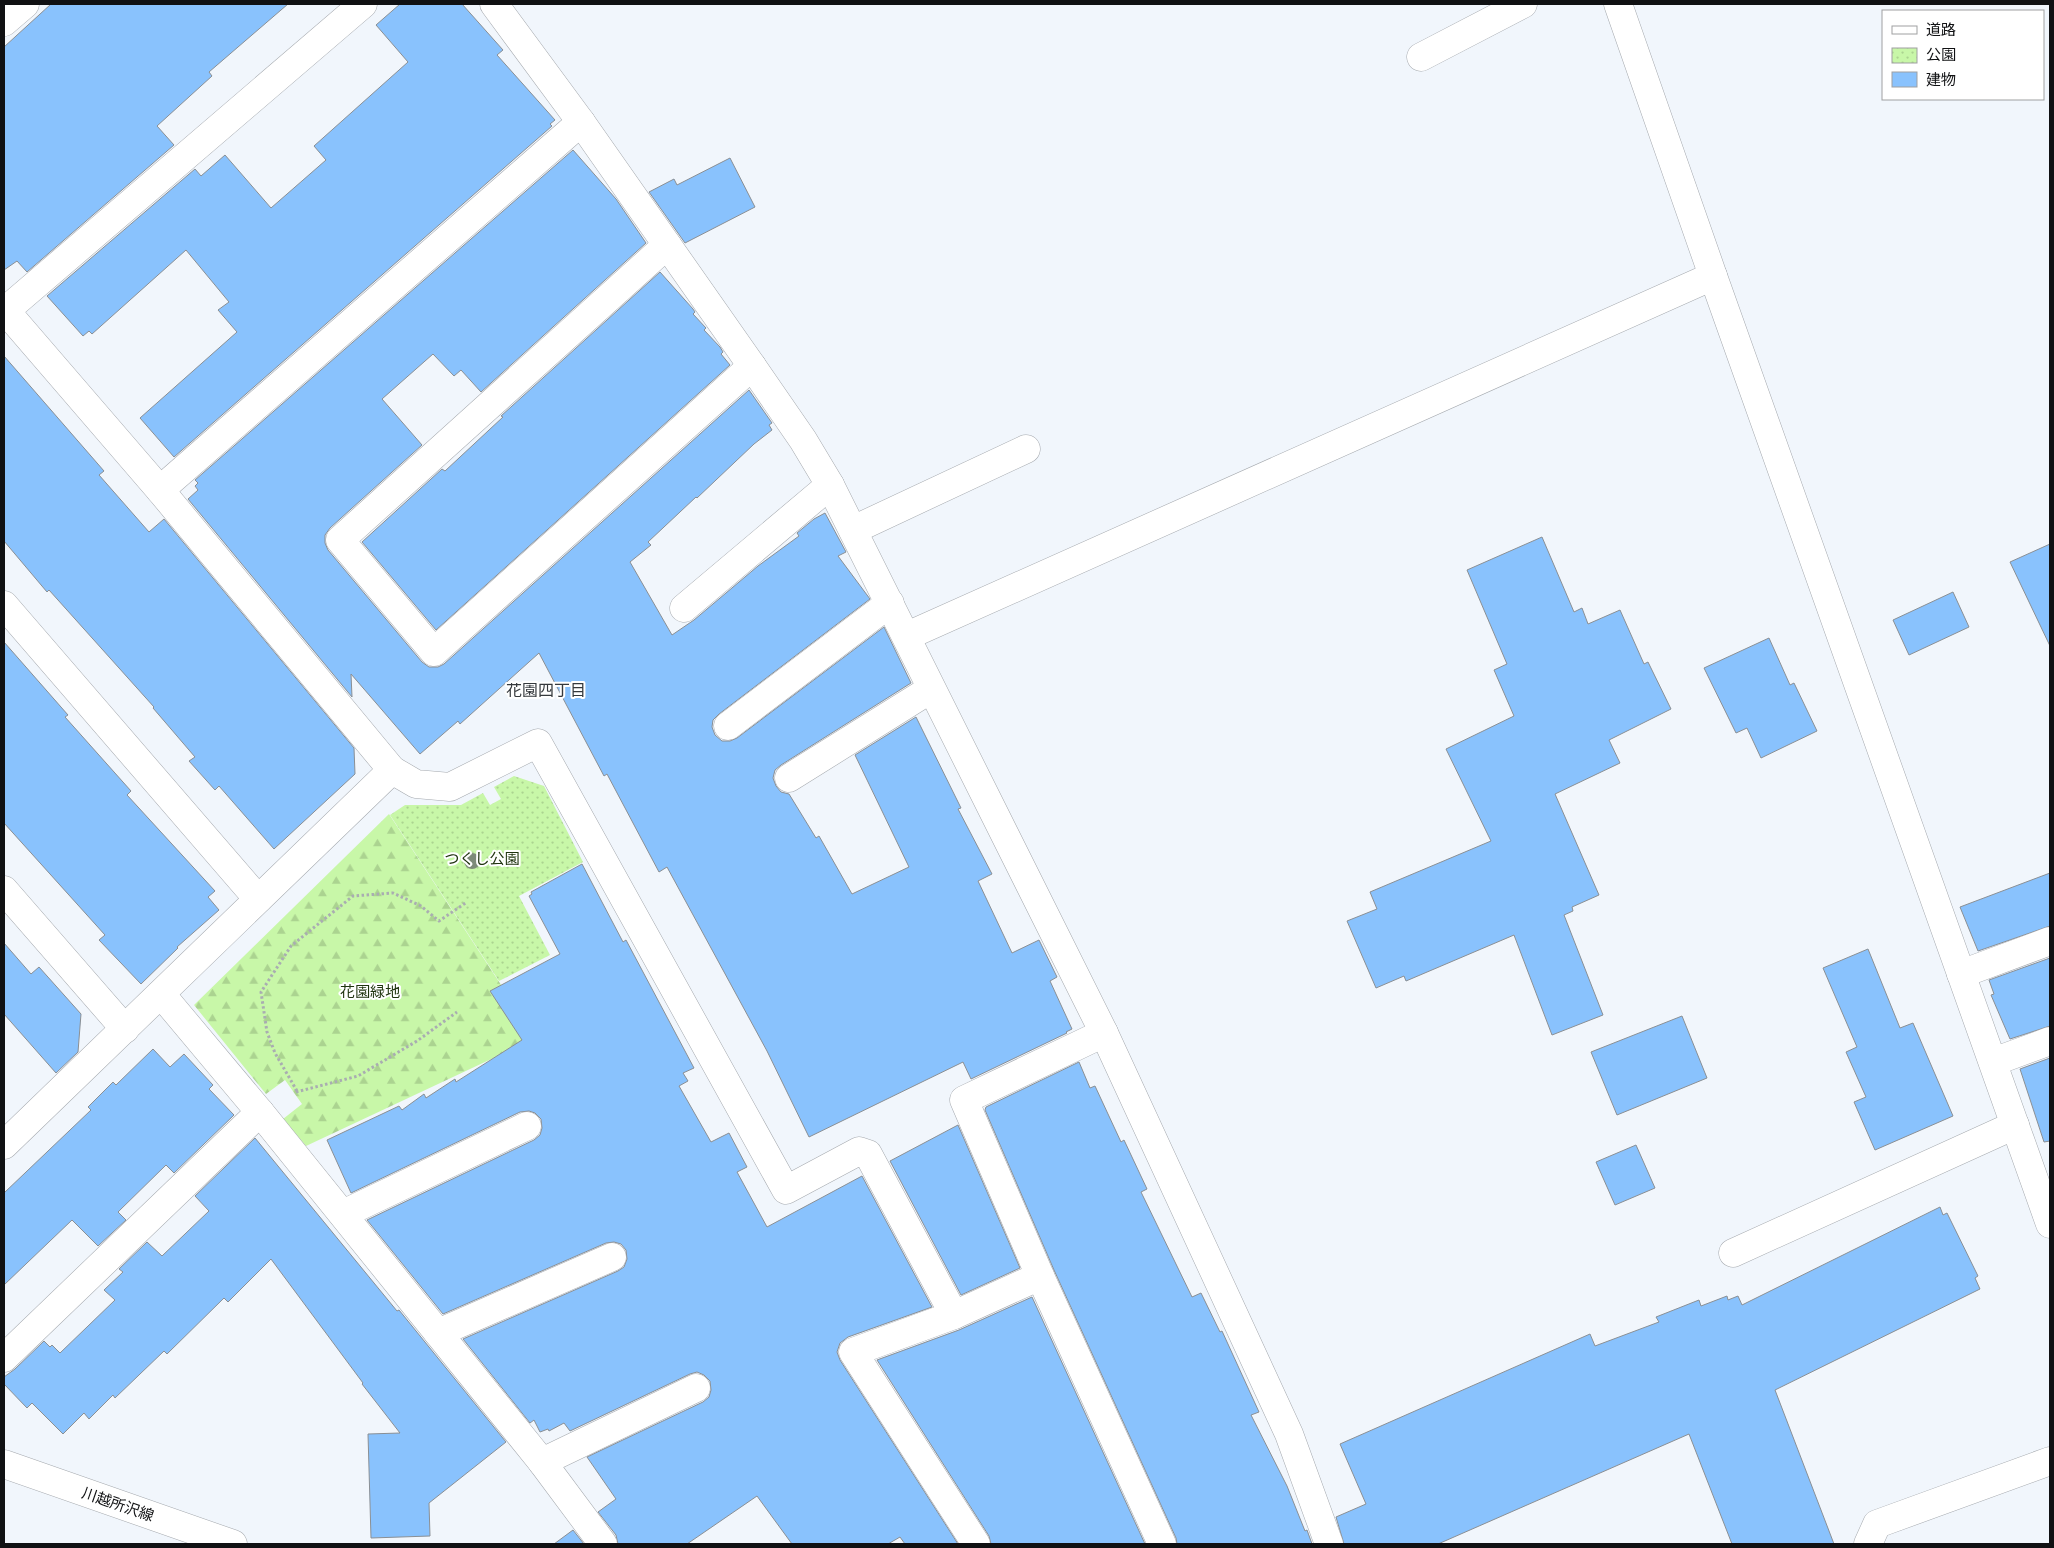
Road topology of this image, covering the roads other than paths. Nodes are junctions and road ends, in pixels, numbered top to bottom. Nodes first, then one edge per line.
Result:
1 (25, 4) edge
2 (363, 4) edge
3 (494, 4) edge
4 (1523, 4) edge
5 (1618, 4) edge
6 (4, 22) edge
7 (1421, 57) dead end
8 (581, 122) junction
9 (667, 245) junction
10 (1713, 276) junction
11 (4, 310) edge
12 (752, 366) junction
13 (1026, 449) dead end
14 (830, 485) junction
15 (160, 490) junction
16 (852, 530) junction
17 (890, 603) junction
18 (4, 605) edge
19 (684, 608) dead end
20 (907, 636) junction
21 (931, 689) junction
22 (728, 726) dead end
23 (392, 770) junction
24 (789, 778) dead end
25 (4, 890) edge
26 (258, 898) junction
27 (2050, 941) edge
28 (1961, 974) junction
29 (162, 994) junction
30 (125, 1029) junction
31 (1104, 1033) junction
32 (2050, 1042) edge
33 (1993, 1062) junction
34 (262, 1115) junction
35 (2015, 1125) junction
36 (527, 1126) dead end
37 (4, 1145) edge
38 (343, 1214) junction
39 (2050, 1224) edge
40 (1733, 1253) dead end
41 (612, 1257) dead end
42 (1040, 1276) junction
43 (954, 1315) junction
44 (438, 1333) junction
45 (4, 1358) edge
46 (696, 1388) dead end
47 (2050, 1461) edge
48 (542, 1462) junction
49 (4, 1464) edge
50 (226, 1543) edge
51 (603, 1544) edge
52 (976, 1544) edge
53 (1162, 1544) edge
54 (1329, 1544) edge
55 (1868, 1544) edge

1 - 6 street
2 - 11 street
3 - 8 street
4 - 7 street
5 - 10 street
8 - 9 street
8 - 15 street
9 - 12 street
9 - 12 street
10 - 20 street
10 - 28 street
11 - 15 street
12 - 14 street
13 - 16 street
14 - 16 street
14 - 19 street
15 - 23 street
16 - 17 street
17 - 20 street
17 - 22 street
18 - 26 street
20 - 21 street
21 - 24 street
21 - 31 street
23 - 26 street
23 - 43 street
25 - 30 street
26 - 29 street
27 - 28 street
28 - 33 street
29 - 30 street
29 - 34 street
30 - 37 street
31 - 42 street
31 - 54 street
32 - 33 street
33 - 35 street
34 - 38 street
34 - 45 street
35 - 39 street
35 - 40 street
36 - 38 street
38 - 44 street
41 - 44 street
42 - 43 street
42 - 53 street
43 - 52 street
44 - 48 street
46 - 48 street
47 - 55 street
48 - 51 street
49 - 50 street, 川越所沢線

